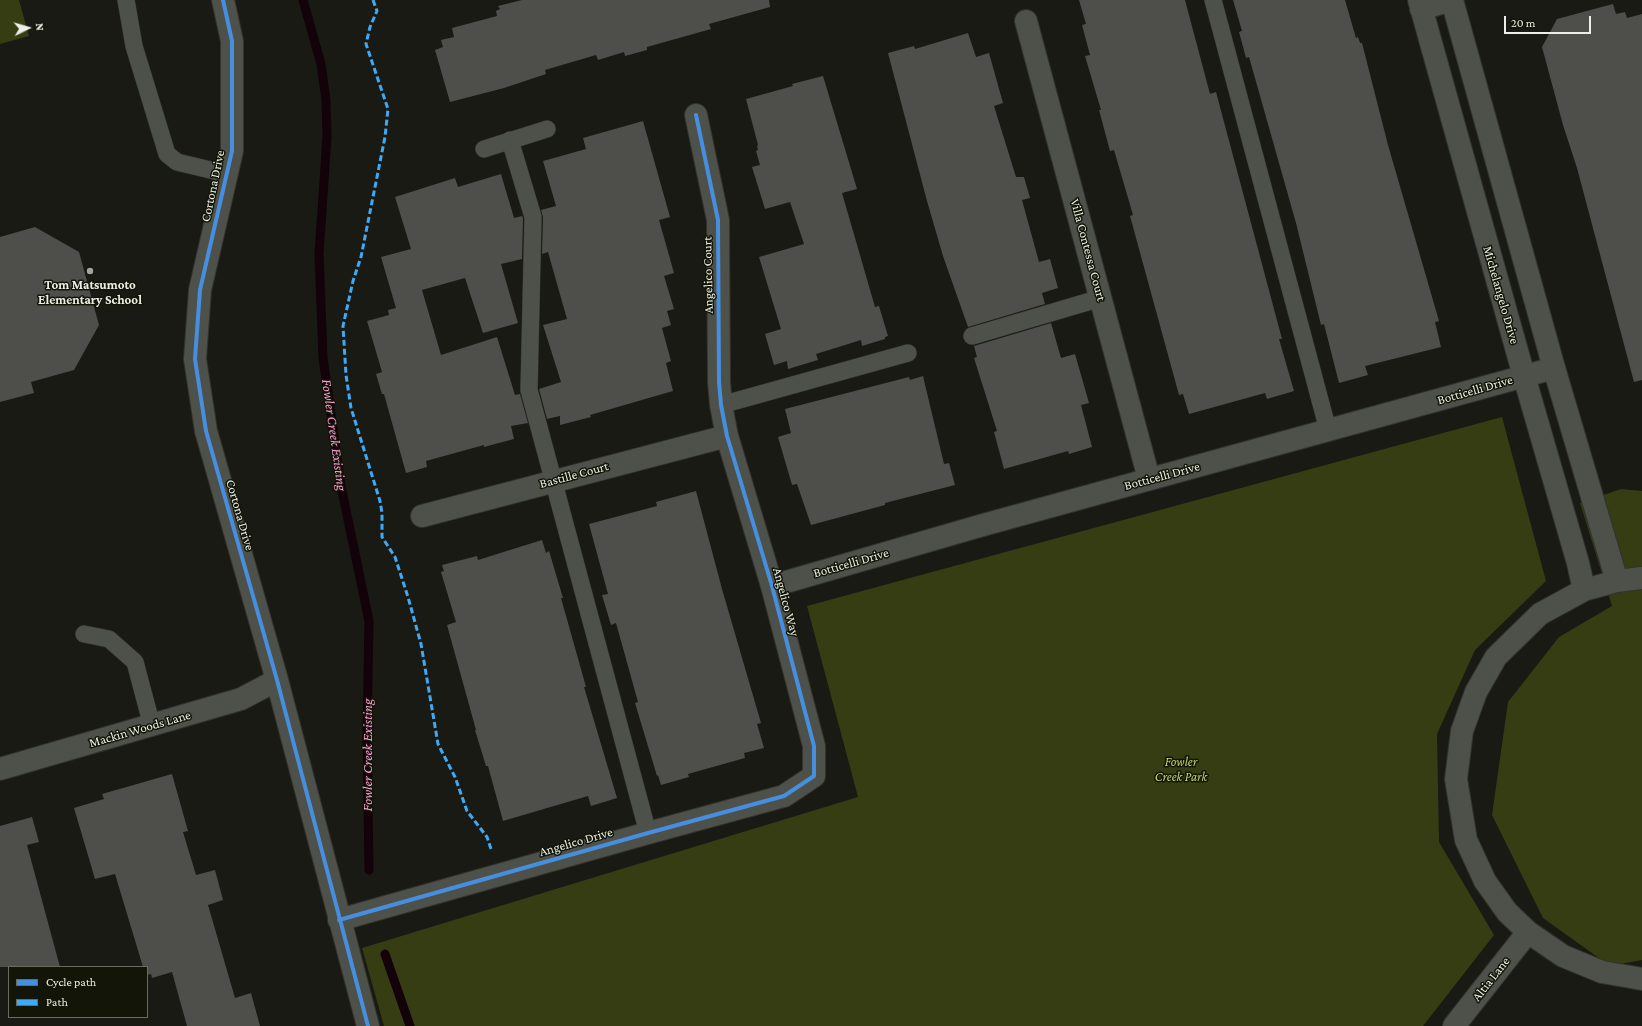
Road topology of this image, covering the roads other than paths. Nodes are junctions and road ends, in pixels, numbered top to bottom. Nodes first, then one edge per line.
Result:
1 (126, 0) edge
2 (223, 0) edge
3 (1213, 0) edge
4 (1452, 0) edge
5 (1420, 4) edge
6 (1026, 21) dead end
7 (696, 115) dead end
8 (547, 129) dead end
9 (510, 140) junction
10 (484, 148) dead end
11 (227, 174) junction
12 (1101, 298) junction
13 (972, 336) dead end
14 (908, 353) dead end
15 (1554, 368) junction
16 (1524, 376) junction
17 (721, 405) junction
18 (1328, 430) junction
19 (727, 436) junction
20 (1149, 479) junction
21 (553, 481) junction
22 (422, 516) dead end
23 (1642, 578) edge
24 (1617, 581) junction
25 (772, 586) junction
26 (1584, 590) junction
27 (84, 634) dead end
28 (277, 680) junction
29 (152, 726) junction
30 (0, 769) edge
31 (814, 776) joint
32 (648, 833) junction
33 (339, 920) junction
34 (1528, 932) junction
35 (1642, 979) edge
36 (368, 1026) edge
37 (1454, 1026) edge

1 - 11 lane
2 - 11 street, Cortona Drive
3 - 18 lane
4 - 5 street
4 - 15 street
5 - 16 street, Michelangelo Drive
6 - 12 street, Villa Contessa Court
7 - 17 street, Angelico Court
8 - 9 lane
9 - 10 lane
9 - 21 lane
11 - 28 street, Cortona Drive
12 - 13 lane
12 - 20 street, Villa Contessa Court
14 - 17 lane
15 - 16 street, Botticelli Drive
15 - 24 street
16 - 18 street, Botticelli Drive
16 - 26 street, Michelangelo Drive
17 - 19 street, Angelico Court
18 - 20 street, Botticelli Drive
19 - 21 street, Bastille Court
19 - 25 street, Angelico Way
20 - 25 street, Botticelli Drive
21 - 22 street, Bastille Court
21 - 32 lane
23 - 24 street
24 - 26 street
25 - 31 street, Angelico Way
26 - 34 street
27 - 29 lane
28 - 29 street, Mackin Woods Lane
28 - 33 street, Cortona Drive
29 - 30 street, Mackin Woods Lane
31 - 32 street, Angelico Drive
32 - 33 street, Angelico Drive
33 - 36 street, Cortona Drive
34 - 35 street
34 - 37 street, Altia Lane

